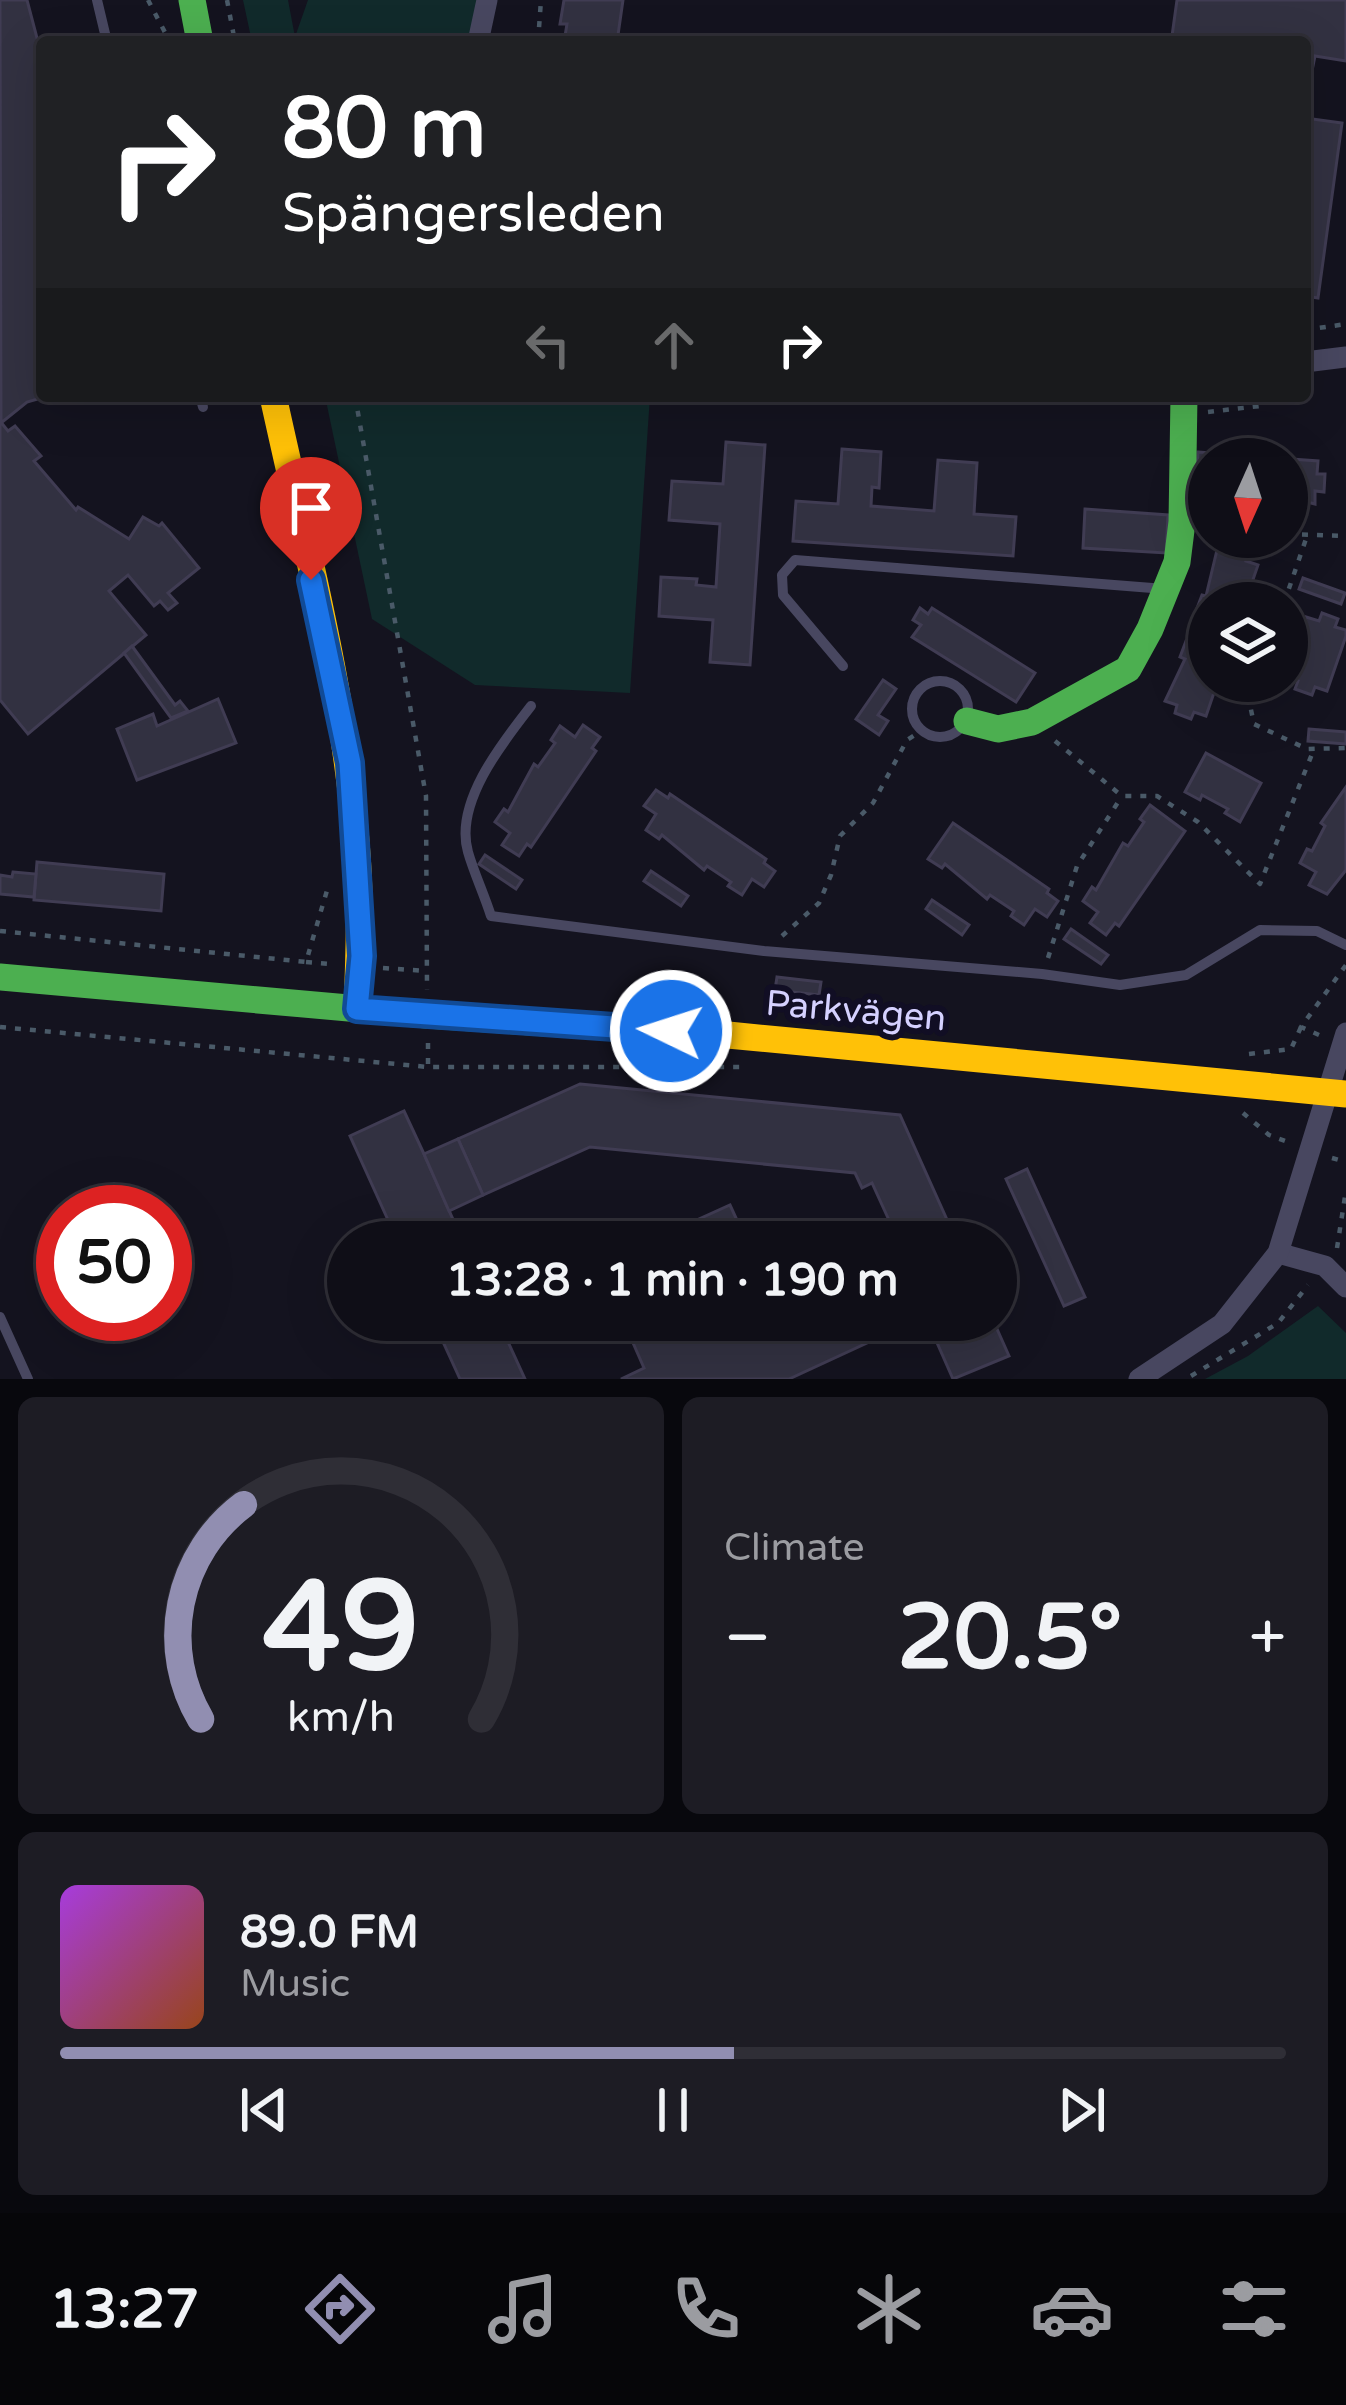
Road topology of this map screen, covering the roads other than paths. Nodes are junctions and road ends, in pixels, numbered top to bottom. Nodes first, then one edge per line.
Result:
1 (97, 0) edge
2 (192, 0) edge
3 (487, 0) edge
4 (106, 36) edge
5 (199, 36) edge
6 (479, 36) edge
7 (1346, 358) edge
8 (1311, 361) edge
9 (274, 402) edge
10 (1185, 405) edge
11 (1168, 590) junction
12 (843, 666) dead end
13 (531, 706) dead end
14 (967, 721) junction
15 (1346, 945) edge
16 (0, 977) edge
17 (357, 1009) junction
18 (1344, 1039) edge
19 (1336, 1093) edge
20 (1278, 1253) junction
21 (1340, 1278) edge
22 (0, 1317) edge
23 (1146, 1378) edge
24 (28, 1379) edge

1 - 4 lane
2 - 5 main road
3 - 6 street
7 - 8 street
9 - 17 main road
10 - 11 main road
11 - 12 lane
11 - 14 main road
13 - 15 lane
14 - 14 lane
16 - 17 main road, Parkvägen
17 - 19 main road, Parkvägen
18 - 19 street
19 - 20 street
20 - 21 street
20 - 23 street
22 - 24 lane

